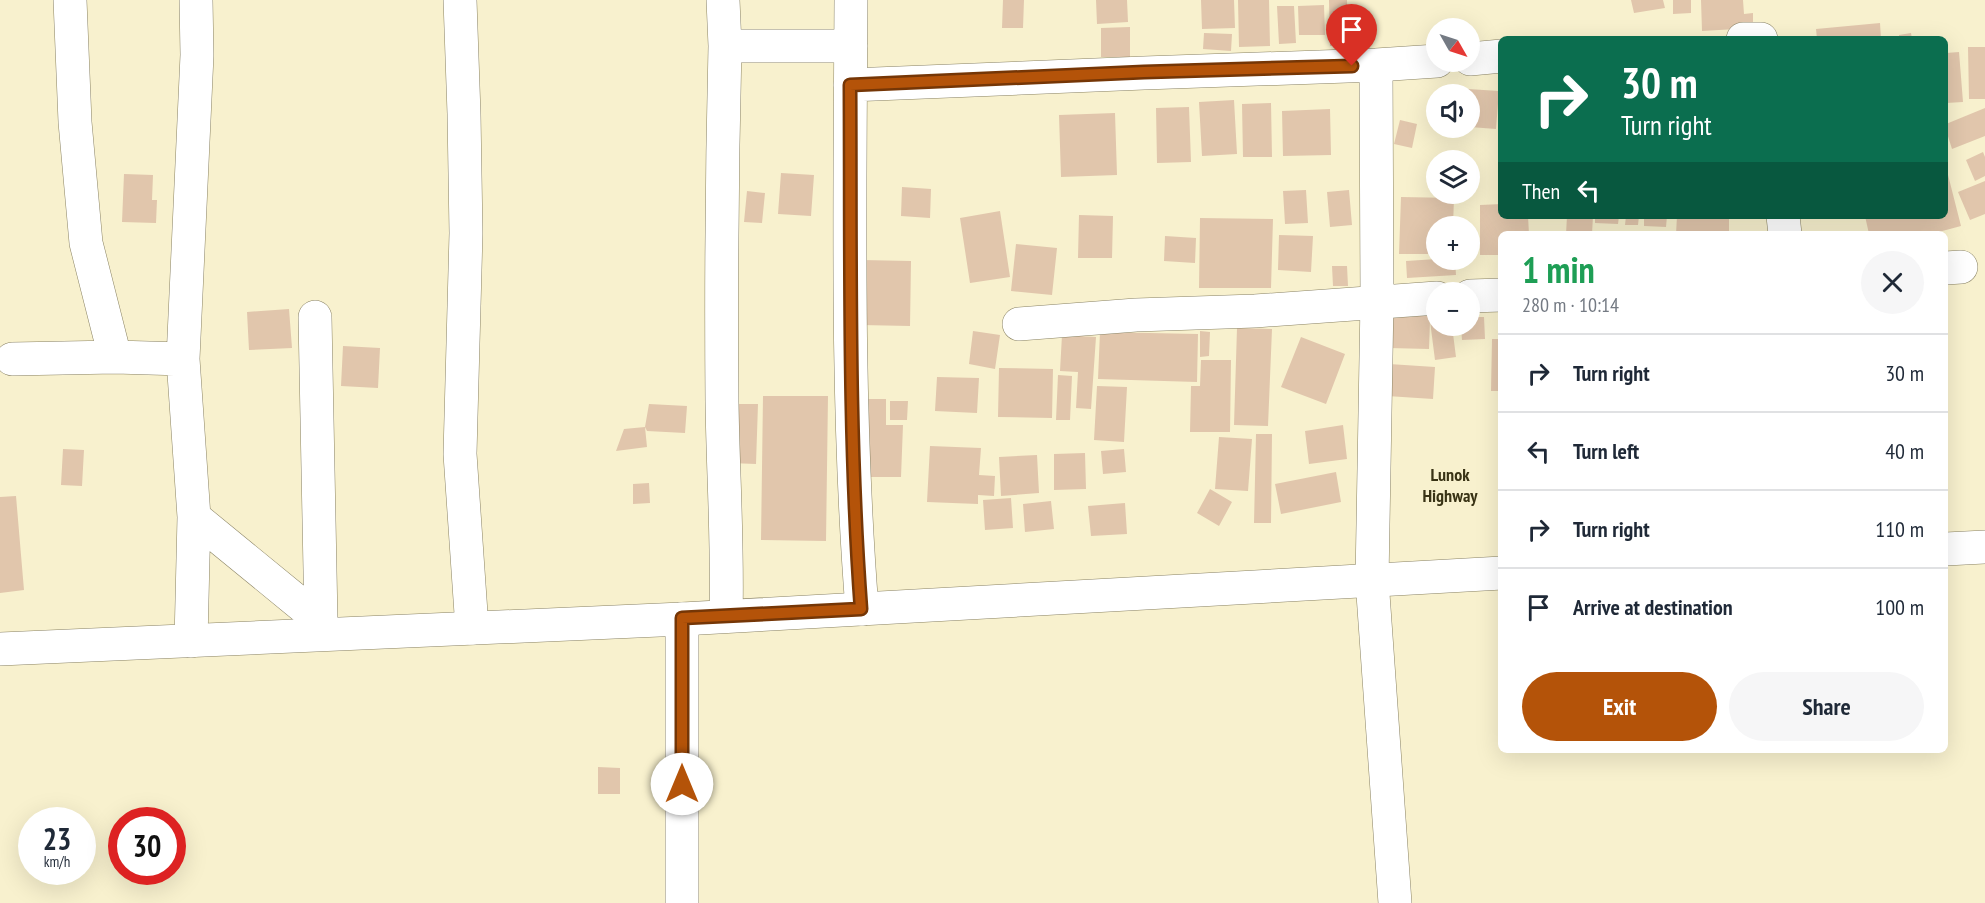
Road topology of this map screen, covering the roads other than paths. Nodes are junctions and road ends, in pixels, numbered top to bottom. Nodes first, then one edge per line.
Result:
1 (70, 0) edge
2 (196, 0) edge
3 (460, 0) edge
4 (723, 0) edge
5 (851, 0) edge
6 (724, 46) junction
7 (851, 46) junction
8 (1498, 56) edge
9 (1480, 58) edge
10 (1426, 62) edge
11 (1376, 66) junction
12 (850, 85) junction
13 (1498, 295) edge
14 (1480, 296) edge
15 (1426, 299) edge
16 (1377, 301) junction
17 (315, 316) dead end
18 (1019, 324) dead end
19 (115, 357) junction
20 (12, 359) dead end
21 (183, 359) junction
22 (194, 517) junction
23 (1985, 547) edge
24 (1948, 549) edge
25 (1498, 573) edge
26 (1372, 580) junction
27 (861, 609) junction
28 (726, 616) junction
29 (682, 618) junction
30 (322, 627) junction
31 (472, 628) junction
32 (191, 640) junction
33 (0, 649) edge
34 (682, 903) edge
35 (1395, 903) edge

1 - 19 street
2 - 21 street
3 - 31 street
4 - 6 street
5 - 7 street
6 - 7 street
6 - 28 street
7 - 12 street
8 - 9 street
10 - 11 street
11 - 12 street
11 - 16 street
12 - 27 street
13 - 14 street
15 - 16 street
16 - 18 street
16 - 26 street
17 - 30 street
19 - 20 street
19 - 21 street
21 - 22 street
22 - 30 street
22 - 32 street
23 - 24 street
25 - 26 street
26 - 27 street
26 - 35 street
27 - 28 street
28 - 29 street
29 - 31 street
29 - 34 street
30 - 31 street
30 - 32 street
32 - 33 street

